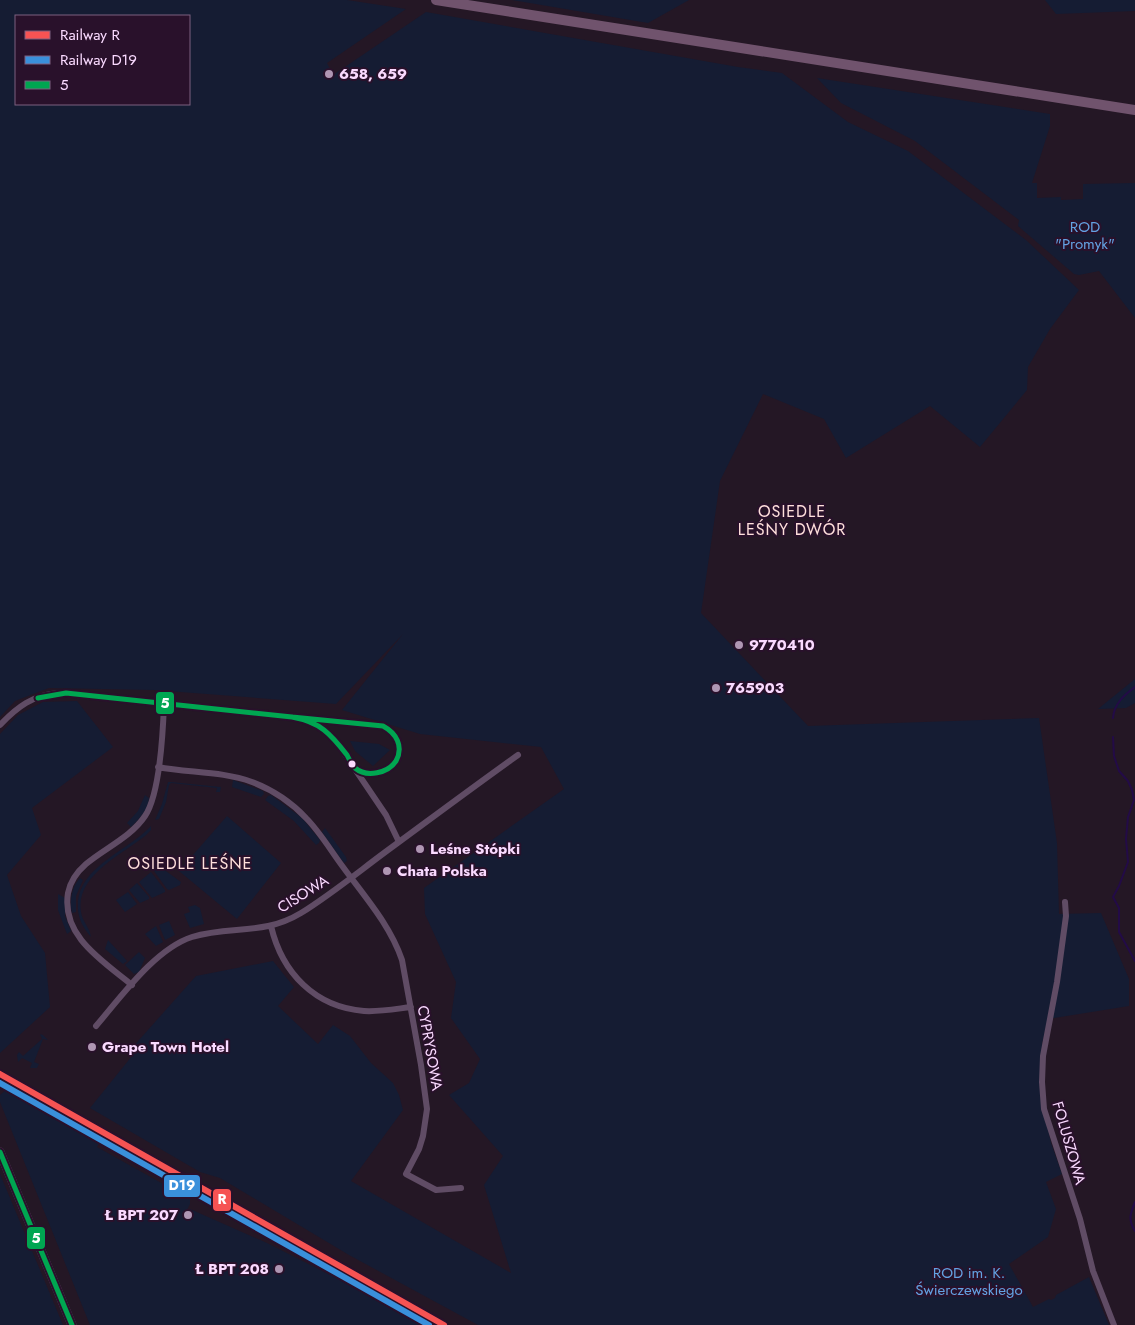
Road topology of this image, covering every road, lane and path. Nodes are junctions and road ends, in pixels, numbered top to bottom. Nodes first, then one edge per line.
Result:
1 (436, 0) edge
2 (1135, 110) edge
3 (164, 704) junction
4 (0, 725) edge
5 (518, 755) dead end
6 (158, 767) junction
7 (399, 842) junction
8 (351, 878) junction
9 (1065, 902) dead end
10 (271, 926) junction
11 (132, 985) junction
12 (410, 1007) junction
13 (96, 1026) dead end
14 (0, 1152) edge
15 (462, 1188) dead end
16 (72, 1325) edge
17 (1114, 1325) edge

1 - 2 main road
3 - 4 street
3 - 6 street
3 - 7 street
5 - 7 street, CISOWA
6 - 8 street, CYPRYSOWA
6 - 11 street
7 - 8 street, CISOWA
8 - 10 street, CISOWA
8 - 12 street, CYPRYSOWA
9 - 17 street, FOLUSZOWA
10 - 11 street, CISOWA
10 - 12 street
11 - 13 street, CISOWA
12 - 15 street, CYPRYSOWA
14 - 16 main road

